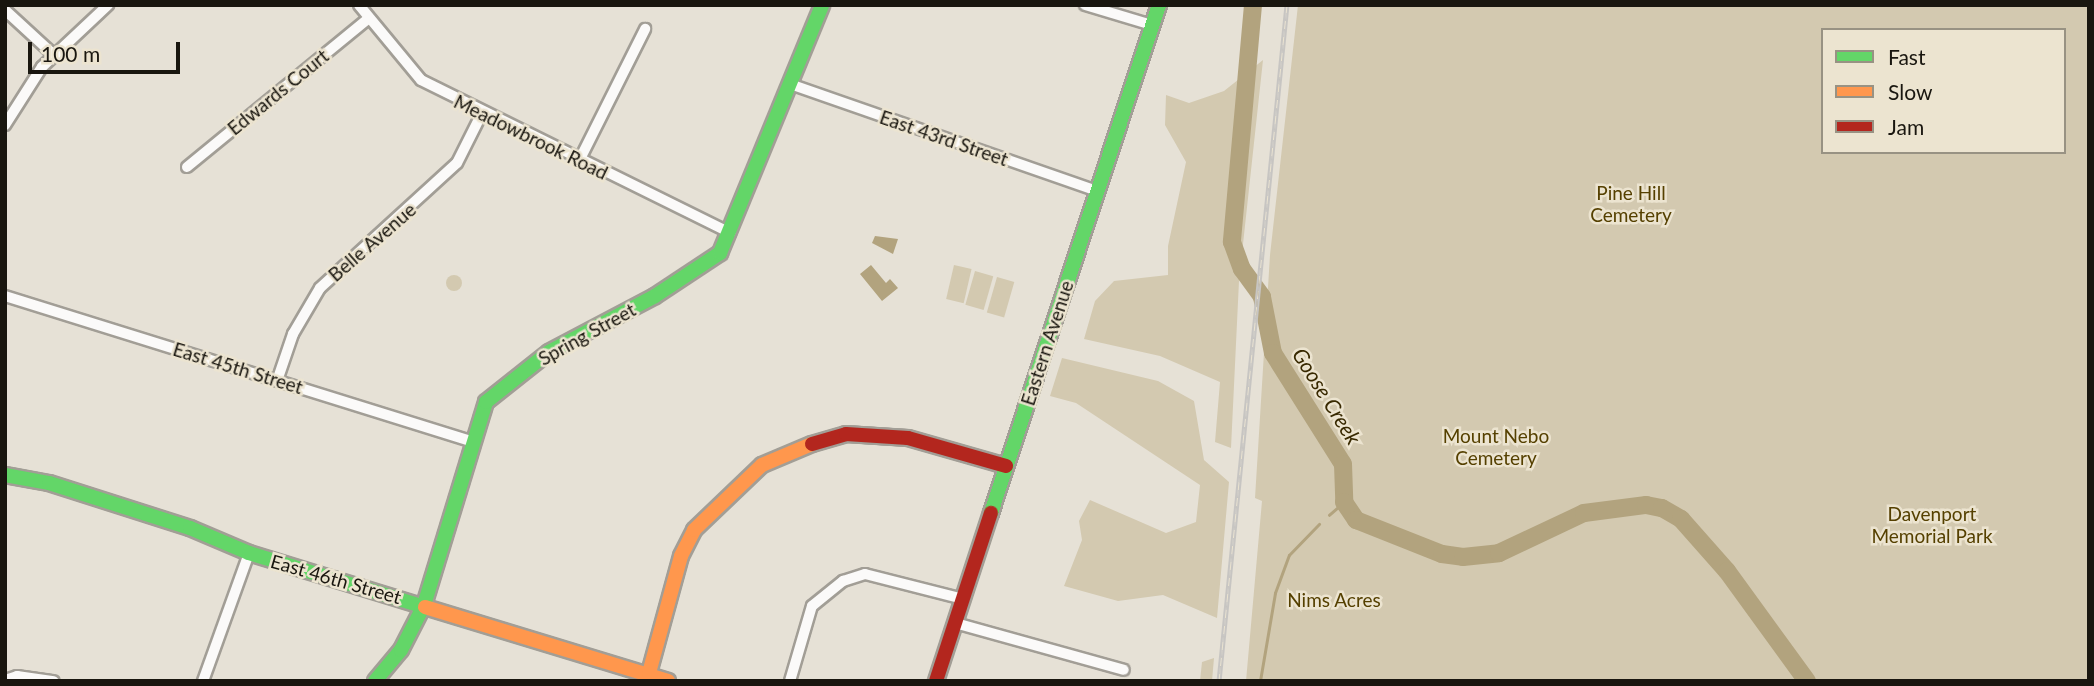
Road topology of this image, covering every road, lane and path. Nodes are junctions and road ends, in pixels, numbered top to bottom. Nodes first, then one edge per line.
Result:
1 (108, 5) edge
2 (359, 5) edge
3 (822, 5) edge
4 (1085, 5) edge
5 (1159, 5) edge
6 (5, 10) edge
7 (369, 18) junction
8 (1152, 25) junction
9 (645, 29) dead end
10 (55, 55) junction
11 (790, 84) junction
12 (482, 113) junction
13 (5, 125) edge
14 (579, 161) junction
15 (187, 167) dead end
16 (1098, 191) junction
17 (730, 233) junction
18 (5, 296) edge
19 (277, 381) junction
20 (471, 441) junction
21 (1006, 466) junction
22 (5, 475) edge
23 (249, 553) junction
24 (963, 599) junction
25 (424, 605) junction
26 (955, 623) junction
27 (1124, 670) dead end
28 (649, 673) junction
29 (5, 680) edge
30 (54, 681) edge
31 (203, 681) edge
32 (375, 681) edge
33 (668, 681) edge
34 (790, 681) edge
35 (936, 681) edge

1 - 10 street
2 - 7 street, Meadowbrook Road
3 - 11 street, Spring Street
4 - 8 street
5 - 8 street, Eastern Avenue
6 - 10 street
7 - 12 street, Meadowbrook Road
7 - 15 street, Edwards Court
8 - 16 street, Eastern Avenue
9 - 14 street
10 - 13 street
11 - 16 street, East 43rd Street
11 - 17 street, Spring Street
12 - 14 street, Meadowbrook Road
12 - 19 street, Belle Avenue
14 - 17 street, Meadowbrook Road
16 - 21 street, Eastern Avenue
17 - 20 street, Spring Street
18 - 19 street, East 45th Street
19 - 20 street, East 45th Street
20 - 25 street, Spring Street
21 - 24 street, Eastern Avenue
21 - 28 street
22 - 23 street, East 46th Street
23 - 25 street, East 46th Street
23 - 31 street
24 - 26 street, Eastern Avenue
24 - 34 street
25 - 28 street, East 46th Street
25 - 32 street, Spring Street
26 - 27 street
26 - 35 street, Eastern Avenue
28 - 33 street, East 46th Street
29 - 30 street

